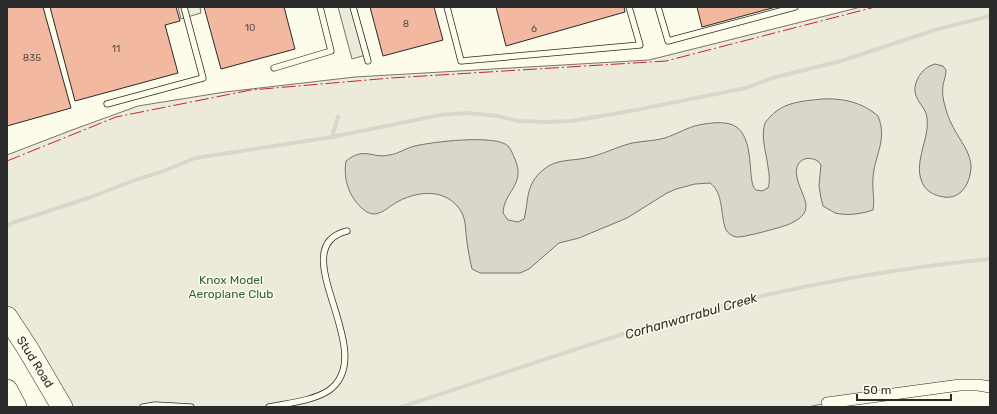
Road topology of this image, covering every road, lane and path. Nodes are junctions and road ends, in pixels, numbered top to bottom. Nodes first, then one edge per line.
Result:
1 (184, 7) edge
2 (320, 7) edge
3 (354, 7) edge
4 (447, 7) edge
5 (629, 7) edge
6 (658, 7) edge
7 (795, 7) edge
8 (368, 61) dead end
9 (274, 68) dead end
10 (107, 104) dead end
11 (346, 231) dead end
12 (7, 317) edge
13 (990, 387) edge
14 (7, 390) edge
15 (827, 403) dead end
16 (16, 407) edge
17 (62, 407) edge
18 (143, 407) edge
19 (191, 407) edge
20 (269, 407) edge

1 - 10 lane
2 - 9 lane
3 - 8 lane
4 - 5 lane
6 - 7 lane
11 - 20 lane
12 - 17 highway, Stud Road
13 - 15 street
14 - 16 highway
18 - 19 lane

